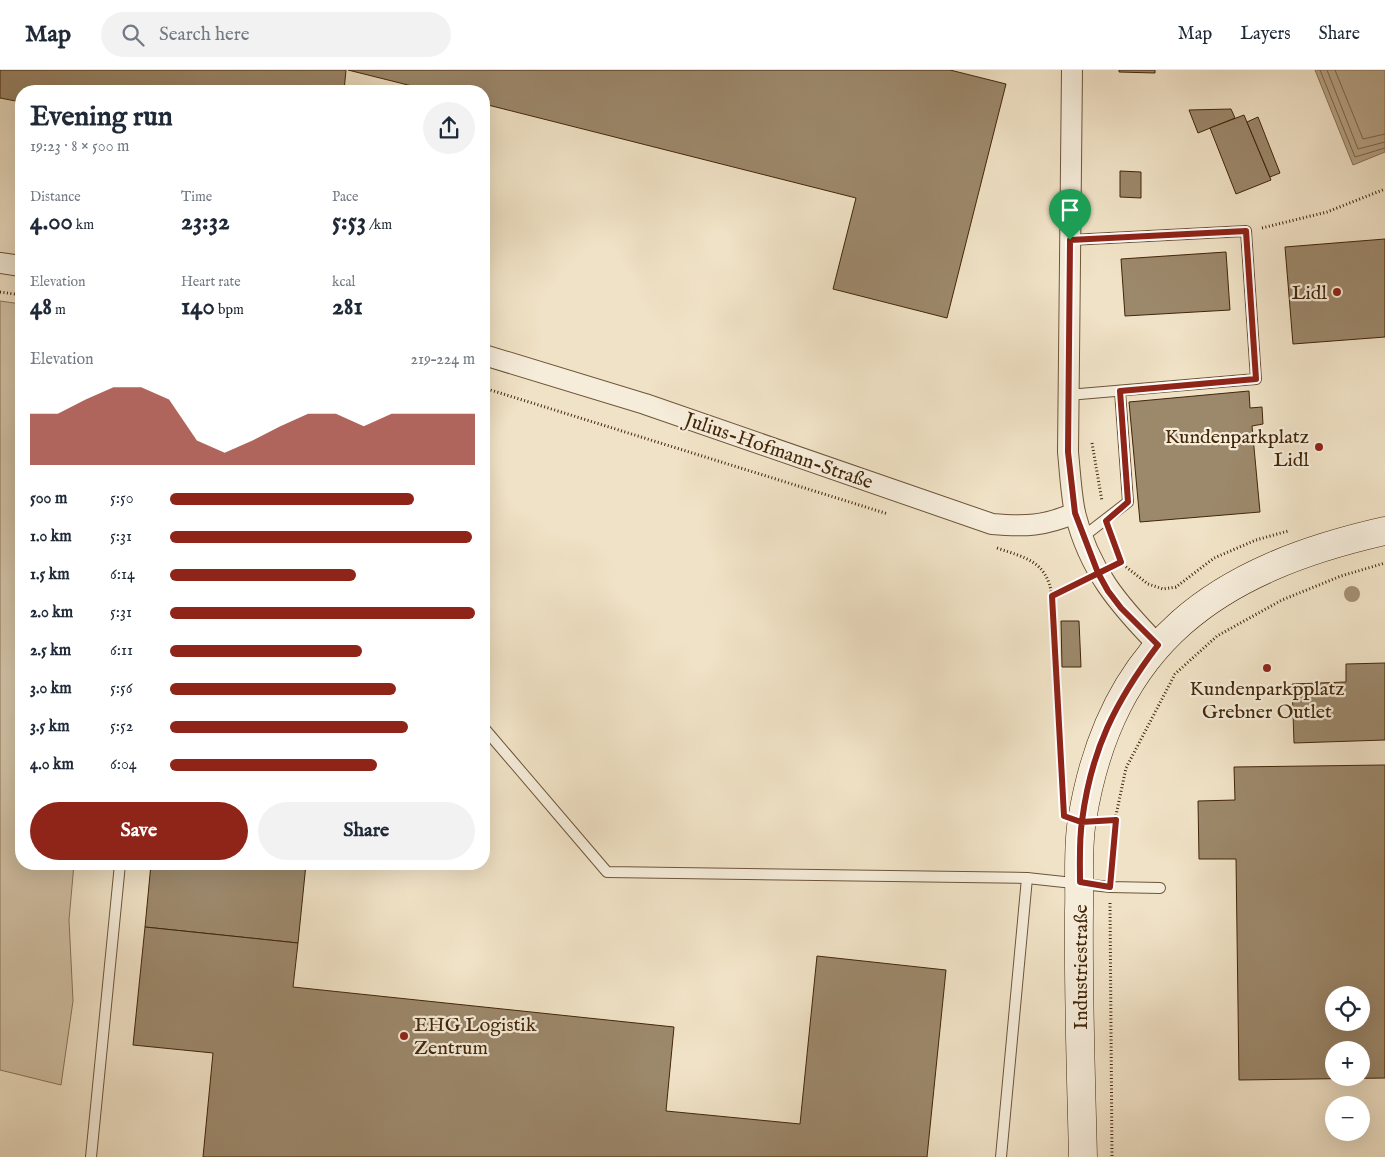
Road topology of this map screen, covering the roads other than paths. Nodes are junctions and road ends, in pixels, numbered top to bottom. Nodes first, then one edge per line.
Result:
1 (1072, 70) edge
2 (1070, 240) junction
3 (0, 263) edge
4 (15, 265) edge
5 (490, 356) edge
6 (1120, 391) junction
7 (1068, 395) junction
8 (1075, 513) junction
9 (1385, 531) edge
10 (1084, 536) junction
11 (1158, 645) junction
12 (490, 735) edge
13 (119, 870) edge
14 (1027, 878) junction
15 (1080, 882) junction
16 (1160, 888) dead end
17 (92, 1157) edge
18 (1001, 1157) edge
19 (1083, 1157) edge

1 - 2 street
2 - 6 lane
2 - 7 street
3 - 4 street
5 - 8 street, Julius-Hofmann-Straße
6 - 7 lane
6 - 10 lane
7 - 8 street
8 - 10 street
9 - 11 main road, Industriestraße
10 - 11 street
11 - 15 main road, Industriestraße
12 - 14 lane
13 - 17 lane
14 - 15 lane
14 - 18 lane
15 - 16 lane
15 - 19 main road, Industriestraße

